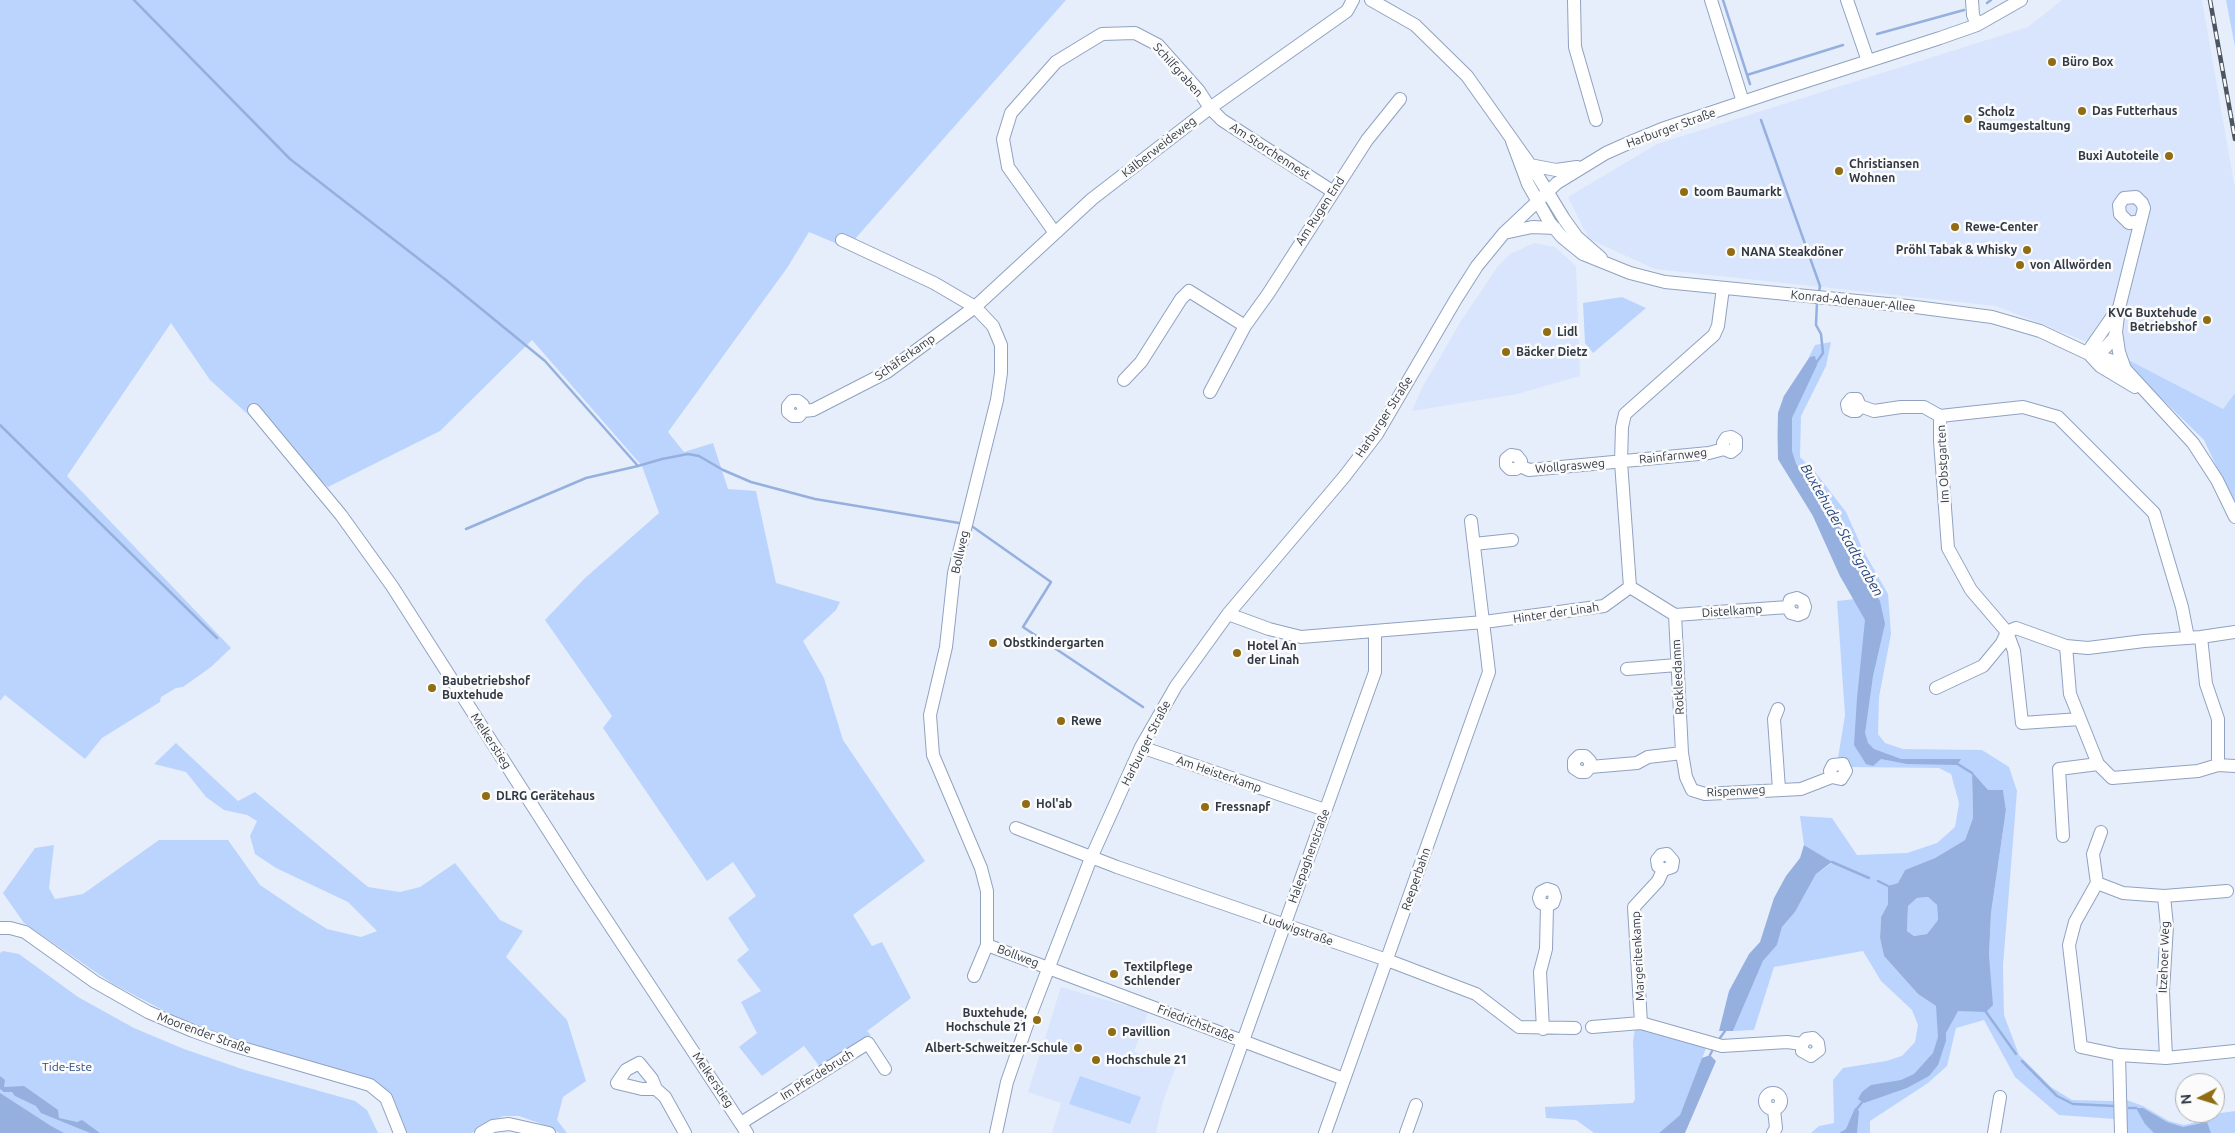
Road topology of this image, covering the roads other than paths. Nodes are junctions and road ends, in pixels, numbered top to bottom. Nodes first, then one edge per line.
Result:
1 (1353, 0) edge
2 (1371, 0) edge
3 (1574, 0) edge
4 (1711, 0) edge
5 (1847, 0) edge
6 (1972, 0) edge
7 (2021, 0) edge
8 (1977, 25) junction
9 (1868, 61) junction
10 (1400, 99) dead end
11 (1744, 102) junction
12 (1210, 108) junction
13 (1596, 120) dead end
14 (1512, 141) junction
15 (1530, 165) junction
16 (1584, 165) junction
17 (1332, 191) junction
18 (1547, 191) junction
19 (1537, 200) junction
20 (2134, 222) dead end
21 (1554, 228) junction
22 (1504, 232) junction
23 (1055, 234) junction
24 (842, 240) dead end
25 (1613, 267) junction
26 (1723, 288) junction
27 (975, 307) junction
28 (2119, 308) junction
29 (1244, 326) junction
30 (2116, 332) junction
31 (2087, 353) junction
32 (2125, 370) junction
33 (1124, 380) dead end
34 (1210, 392) dead end
35 (2150, 396) junction
36 (1860, 406) dead end
37 (254, 410) dead end
38 (804, 411) dead end
39 (1940, 416) junction
40 (1724, 449) dead end
41 (1621, 462) junction
42 (1520, 466) dead end
43 (2235, 517) edge
44 (1471, 521) dead end
45 (1512, 540) dead end
46 (1474, 544) junction
47 (1630, 587) junction
48 (1788, 607) dead end
49 (1228, 614) junction
50 (1675, 615) junction
51 (1484, 622) junction
52 (1375, 632) junction
53 (2007, 632) junction
54 (2235, 632) edge
55 (2201, 637) junction
56 (2188, 638) junction
57 (2066, 646) junction
58 (1677, 665) junction
59 (1627, 669) dead end
60 (1936, 688) dead end
61 (1778, 710) dead end
62 (2080, 719) junction
63 (1141, 747) junction
64 (1682, 753) junction
65 (2098, 764) junction
66 (2218, 765) junction
67 (2235, 766) edge
68 (1590, 767) dead end
69 (1832, 777) dead end
70 (1779, 789) junction
71 (1692, 790) joint
72 (1326, 810) junction
73 (1016, 828) dead end
74 (2102, 832) dead end
75 (2063, 836) dead end
76 (1091, 858) junction
77 (1663, 870) dead end
78 (2097, 883) junction
79 (2227, 891) dead end
80 (2164, 896) junction
81 (1547, 906) dead end
82 (1284, 925) junction
83 (0, 928) edge
84 (987, 945) junction
85 (1387, 960) junction
86 (1048, 968) junction
87 (974, 976) dead end
88 (1641, 1023) junction
89 (1592, 1027) dead end
90 (1575, 1028) dead end
91 (1543, 1029) junction
92 (1243, 1041) junction
93 (1802, 1044) dead end
94 (2235, 1051) edge
95 (2119, 1055) junction
96 (2166, 1058) junction
97 (885, 1069) dead end
98 (1344, 1079) junction
99 (656, 1089) dead end
100 (2000, 1096) dead end
101 (1416, 1105) dead end
102 (1774, 1110) dead end
103 (744, 1128) edge
104 (400, 1133) edge
105 (481, 1133) edge
106 (550, 1133) edge
107 (685, 1133) edge
108 (996, 1133) edge
109 (1210, 1133) edge
110 (1325, 1133) edge
111 (1406, 1133) edge
112 (1773, 1133) edge
113 (1994, 1133) edge
114 (2121, 1133) edge

1 - 12 street, Kälberweideweg
2 - 14 street
3 - 13 street
4 - 11 street
5 - 9 street
6 - 8 street
7 - 8 street, Harburger Straße
8 - 9 street, Harburger Straße
9 - 11 street, Harburger Straße
10 - 17 street, Am Rugen End
11 - 16 street, Harburger Straße
12 - 17 street, Am Storchennest
12 - 23 street, Kälberweideweg
12 - 23 street, Schilfgraben
14 - 15 street, Konrad-Adenauer-Allee
14 - 19 street, Konrad-Adenauer-Allee
15 - 16 street
15 - 18 street, Konrad-Adenauer-Allee
16 - 18 street, Harburger Straße
17 - 29 street, Am Rugen End
18 - 19 street, Harburger Straße
18 - 25 street, Konrad-Adenauer-Allee
19 - 21 street, Konrad-Adenauer-Allee
19 - 22 street, Harburger Straße
20 - 28 street, Konrad-Adenauer-Allee
21 - 22 street
21 - 25 street, Konrad-Adenauer-Allee
22 - 49 street, Harburger Straße
23 - 27 street, Kälberweideweg
24 - 27 street, Bollweg
25 - 26 street, Konrad-Adenauer-Allee
26 - 31 street, Konrad-Adenauer-Allee
26 - 41 street
27 - 38 street, Schäferkamp
27 - 84 street, Bollweg
28 - 30 street, Konrad-Adenauer-Allee
28 - 31 street, Konrad-Adenauer-Allee
29 - 33 street
29 - 34 street, Am Rugen End
30 - 31 street
30 - 32 street, Konrad-Adenauer-Allee
31 - 32 street, Konrad-Adenauer-Allee
31 - 35 street, Konrad-Adenauer-Allee
32 - 35 street, Konrad-Adenauer-Allee
35 - 43 street, Konrad-Adenauer-Allee
36 - 39 street
37 - 103 street, Melkerstieg
39 - 53 street, Im Obstgarten
39 - 56 street, Im Obstgarten
40 - 41 street, Rainfarnweg
41 - 42 street, Wollgrasweg
41 - 47 street
44 - 46 street, Reeperbahn
45 - 46 street
46 - 51 street, Reeperbahn
47 - 50 street
47 - 51 street, Hinter der Linah
48 - 50 street, Distelkamp
49 - 52 street, Hinter der Linah
49 - 63 street, Harburger Straße
50 - 58 street, Rotkleedamm
51 - 52 street, Hinter der Linah
51 - 85 street, Reeperbahn
52 - 72 street, Halepaghenstraße
53 - 57 street
53 - 60 street
53 - 62 street
54 - 55 street
55 - 56 street
55 - 66 street
56 - 57 street
57 - 62 street
58 - 59 street
58 - 64 street, Rotkleedamm
61 - 70 street, Rispenweg
62 - 65 street
63 - 72 street, Am Heisterkamp
63 - 76 street, Harburger Straße
64 - 68 street
64 - 71 street, Rotkleedamm
65 - 66 street
65 - 75 street
66 - 67 street
69 - 70 street, Rispenweg
70 - 71 street, Rispenweg
72 - 82 street, Halepaghenstraße
73 - 76 street, Ludwigstraße
74 - 78 street
76 - 82 street, Ludwigstraße
76 - 86 street, Harburger Straße
77 - 88 street, Margeritenkamp
78 - 80 street
78 - 95 street
79 - 80 street
80 - 96 street, Itzehoer Weg
81 - 91 street
82 - 85 street, Ludwigstraße
82 - 92 street, Halepaghenstraße
83 - 104 street, Moorender Straße
84 - 86 street, Bollweg
84 - 87 street, Bollweg
85 - 91 street, Ludwigstraße
85 - 98 street, Reeperbahn
86 - 92 street, Friedrichstraße
86 - 108 street, Harburger Straße
88 - 89 street
88 - 93 street
90 - 91 street, Ludwigstraße
92 - 98 street, Friedrichstraße
92 - 109 street, Halepaghenstraße
94 - 96 street
95 - 96 street
95 - 114 street
97 - 103 street, Im Pferdebruch
98 - 110 street, Reeperbahn
99 - 107 street
100 - 113 street
101 - 111 street
102 - 112 street
105 - 106 street

